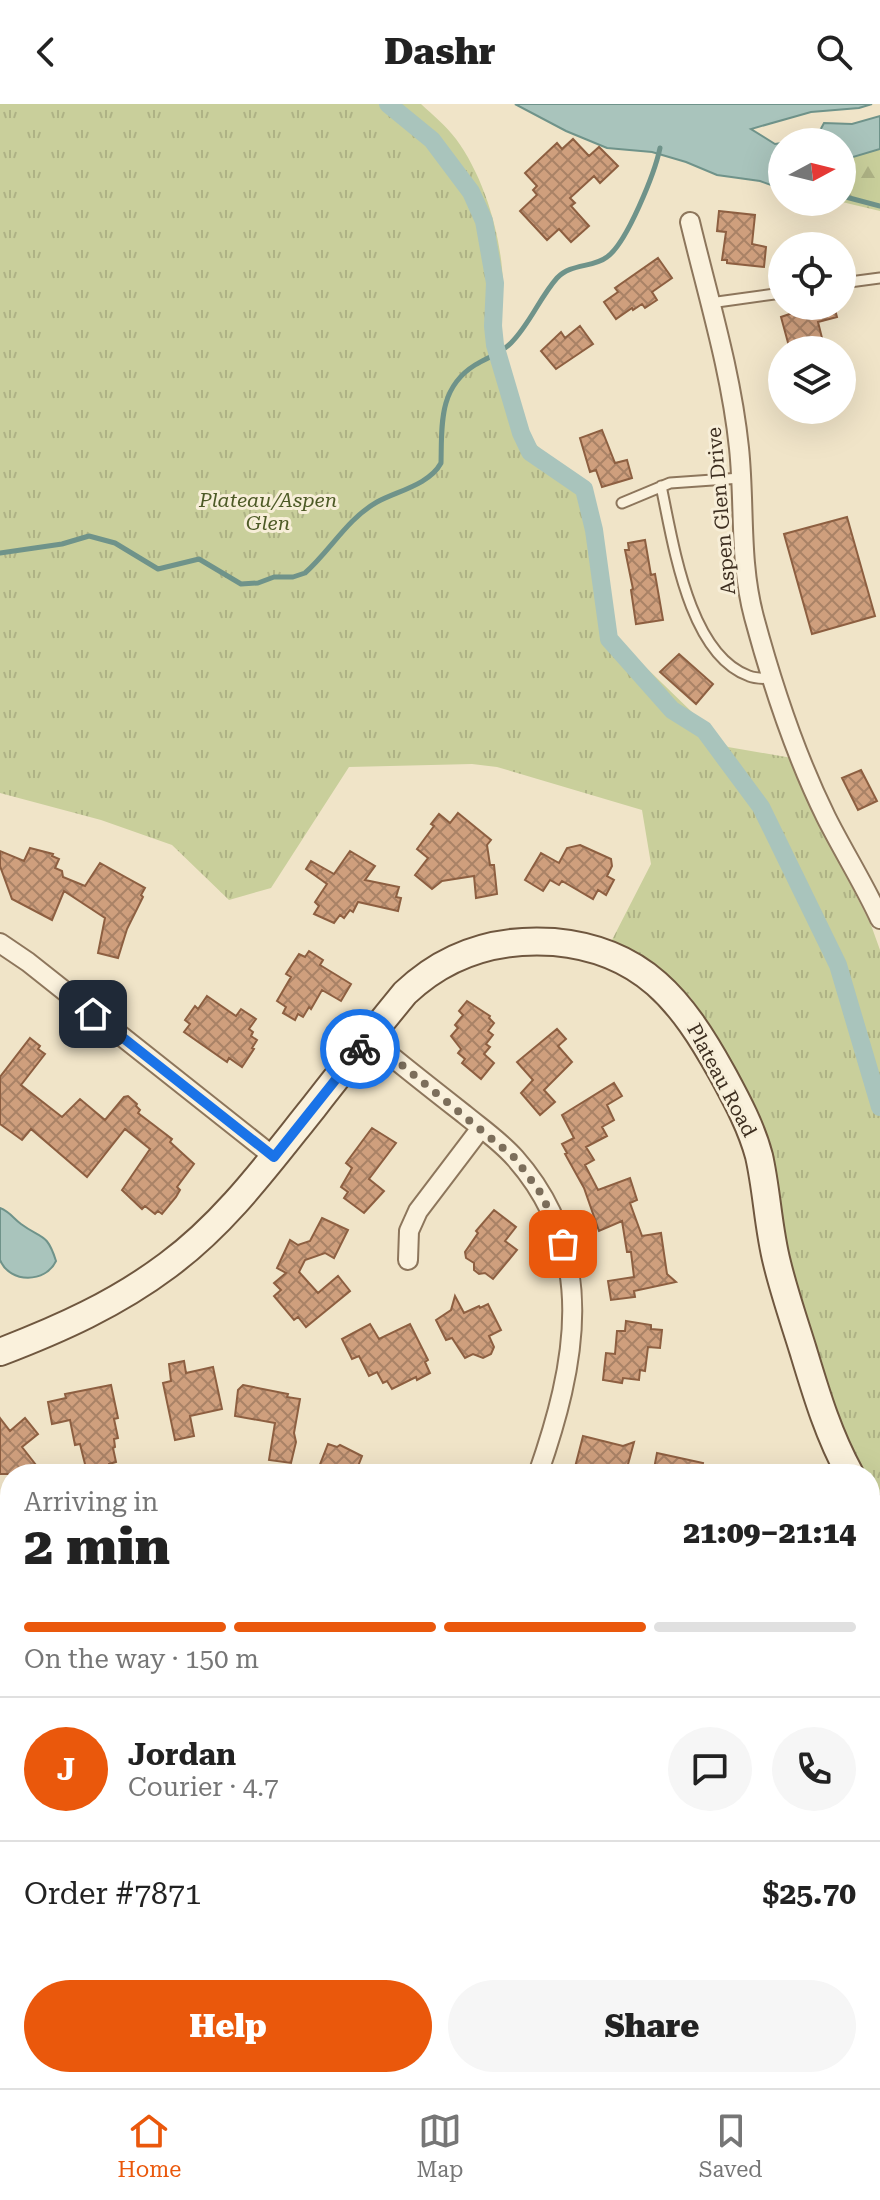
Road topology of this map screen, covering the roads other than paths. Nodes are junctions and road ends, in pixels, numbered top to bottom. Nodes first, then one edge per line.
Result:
1 (690, 222) dead end
2 (880, 278) edge
3 (856, 281) edge
4 (768, 295) edge
5 (710, 303) junction
6 (741, 478) junction
7 (661, 486) junction
8 (622, 503) dead end
9 (773, 679) junction
10 (880, 919) edge
11 (0, 943) edge
12 (369, 1038) junction
13 (481, 1128) junction
14 (274, 1157) junction
15 (408, 1260) dead end
16 (0, 1352) edge
17 (541, 1464) edge
18 (845, 1464) edge

1 - 5 street, Aspen Glen Drive
2 - 3 lane
4 - 5 lane
5 - 6 street, Aspen Glen Drive
6 - 7 lane
6 - 9 street, Aspen Glen Drive
7 - 8 lane
7 - 9 lane
9 - 10 street, Aspen Glen Drive
11 - 14 street
12 - 13 street
12 - 14 street, Plateau Road
12 - 18 street, Plateau Road
13 - 15 street
13 - 17 street
14 - 16 street, Plateau Road

